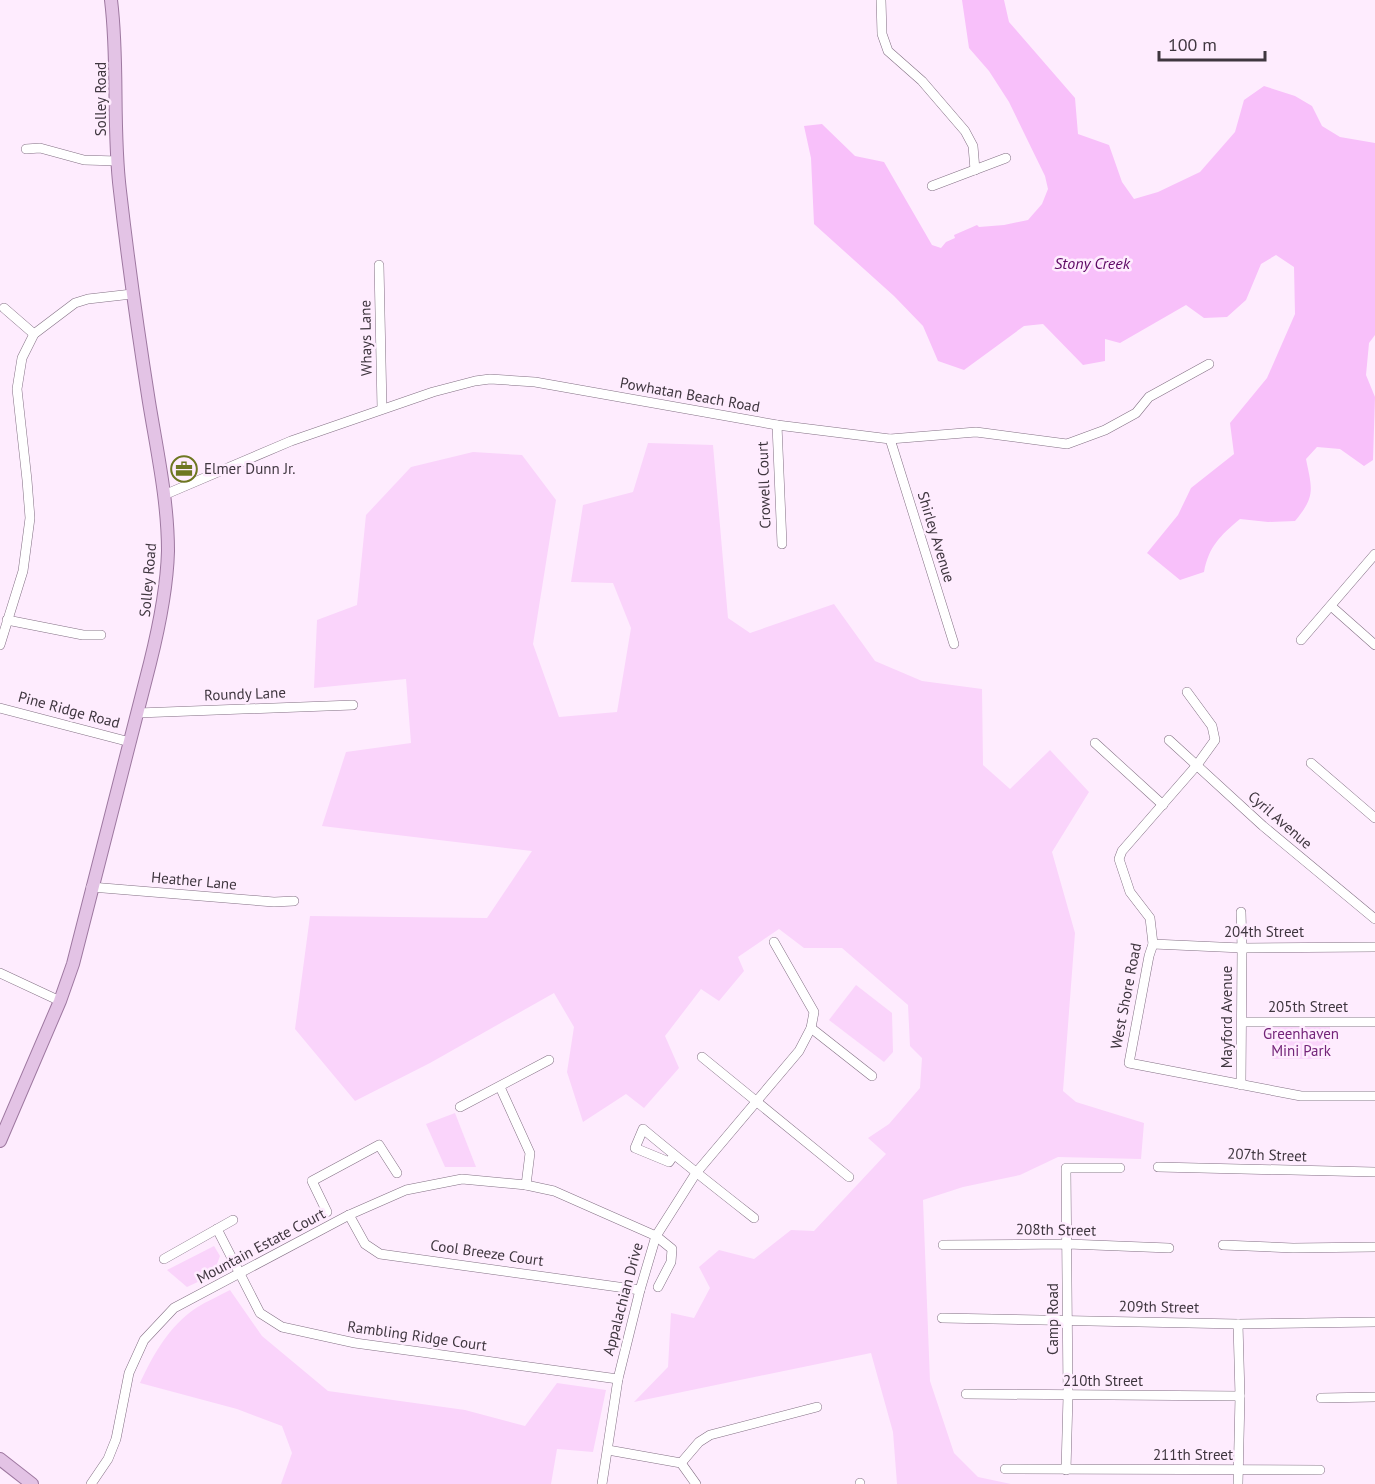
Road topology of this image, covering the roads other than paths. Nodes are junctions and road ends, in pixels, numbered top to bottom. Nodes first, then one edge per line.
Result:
1 (111, 0) edge
2 (880, 0) edge
3 (26, 149) dead end
4 (1006, 158) dead end
5 (117, 161) junction
6 (975, 170) junction
7 (932, 186) dead end
8 (379, 266) dead end
9 (132, 294) junction
10 (4, 308) dead end
11 (34, 334) junction
12 (1209, 364) dead end
13 (382, 409) junction
14 (777, 425) junction
15 (890, 439) junction
16 (164, 495) junction
17 (782, 544) dead end
18 (1375, 554) edge
19 (1331, 606) junction
20 (7, 620) junction
21 (101, 635) dead end
22 (1301, 640) dead end
23 (954, 644) dead end
24 (0, 645) edge
25 (1375, 645) edge
26 (1187, 692) dead end
27 (353, 705) dead end
28 (0, 708) edge
29 (138, 713) junction
30 (1169, 740) dead end
31 (130, 742) junction
32 (1095, 743) dead end
33 (1311, 763) dead end
34 (1197, 765) junction
35 (1163, 805) junction
36 (1375, 818) edge
37 (91, 888) junction
38 (294, 901) dead end
39 (1241, 912) dead end
40 (1375, 919) edge
41 (774, 942) dead end
42 (1153, 944) junction
43 (1375, 947) edge
44 (1242, 948) junction
45 (0, 974) edge
46 (60, 1001) junction
47 (1242, 1022) junction
48 (1375, 1022) edge
49 (811, 1028) junction
50 (702, 1057) dead end
51 (549, 1060) dead end
52 (872, 1076) dead end
53 (1241, 1085) junction
54 (500, 1087) junction
55 (1375, 1096) edge
56 (756, 1101) junction
57 (460, 1107) dead end
58 (0, 1141) edge
59 (674, 1155) dead end
60 (1158, 1167) dead end
61 (1120, 1168) dead end
62 (1375, 1172) edge
63 (397, 1173) dead end
64 (696, 1173) junction
65 (849, 1177) dead end
66 (525, 1185) junction
67 (327, 1212) dead end
68 (349, 1215) junction
69 (754, 1218) dead end
70 (233, 1220) dead end
71 (217, 1229) junction
72 (656, 1236) junction
73 (1068, 1244) junction
74 (943, 1245) dead end
75 (1223, 1245) dead end
76 (1375, 1247) edge
77 (1169, 1248) dead end
78 (164, 1259) dead end
79 (242, 1274) junction
80 (658, 1287) dead end
81 (640, 1290) junction
82 (942, 1318) dead end
83 (1068, 1320) junction
84 (1375, 1322) edge
85 (1238, 1324) junction
86 (618, 1378) junction
87 (966, 1394) dead end
88 (1068, 1396) junction
89 (1240, 1396) junction
90 (1375, 1397) edge
91 (1321, 1398) dead end
92 (817, 1407) dead end
93 (608, 1450) junction
94 (0, 1459) edge
95 (681, 1462) junction
96 (1005, 1469) dead end
97 (1066, 1470) junction
98 (1238, 1470) junction
99 (1320, 1470) dead end
100 (32, 1484) edge
101 (91, 1484) edge
102 (602, 1484) edge
103 (696, 1484) edge
104 (1238, 1484) edge

1 - 5 main road, Solley Road
2 - 6 street
3 - 5 street
4 - 6 street
5 - 9 main road, Solley Road
6 - 7 street
8 - 13 street, Whays Lane
9 - 11 street
9 - 16 main road, Solley Road
10 - 11 street
11 - 20 street
12 - 15 street, Powhatan Beach Road
13 - 14 street, Powhatan Beach Road
13 - 16 street, Powhatan Beach Road
14 - 15 street, Powhatan Beach Road
14 - 17 street, Crowell Court
15 - 23 street, Shirley Avenue
16 - 29 main road, Solley Road
18 - 19 street
19 - 22 street
19 - 25 street
20 - 21 street
20 - 24 street
26 - 34 street, West Shore Road
27 - 29 street, Roundy Lane
28 - 31 street, Pine Ridge Road
29 - 31 main road, Solley Road
30 - 34 street, Cyril Avenue
31 - 37 main road, Solley Road
32 - 35 street
33 - 36 street
34 - 35 street, West Shore Road
34 - 40 street, Cyril Avenue
35 - 42 street, West Shore Road
37 - 38 street, Heather Lane
37 - 46 main road, Solley Road
39 - 44 street, Mayford Avenue
41 - 49 street
42 - 44 street, 204th Street
42 - 53 street, West Shore Road
43 - 44 street, 204th Street
44 - 47 street, Mayford Avenue
45 - 46 street
46 - 58 main road, Solley Road
47 - 48 street, 205th Street
47 - 53 street, Mayford Avenue
49 - 52 street
49 - 56 street, Appalachian Drive
50 - 56 street
51 - 54 street
53 - 55 street
54 - 57 street
54 - 66 street
56 - 64 street, Appalachian Drive
56 - 65 street
59 - 64 street
60 - 62 street, 207th Street
61 - 73 street, Camp Road
63 - 67 street
64 - 69 street
64 - 72 street, Appalachian Drive
66 - 68 street, Mountain Estate Court
66 - 72 street, Mountain Estate Court
68 - 79 street, Mountain Estate Court
68 - 81 street, Cool Breeze Court
70 - 71 street
71 - 78 street
71 - 79 street, Rambling Ridge Court
72 - 80 street
72 - 81 street, Appalachian Drive
73 - 74 street, 208th Street
73 - 77 street, 208th Street
73 - 83 street, Camp Road
75 - 76 street
79 - 86 street, Rambling Ridge Court
79 - 101 street, Mountain Estate Court
81 - 86 street, Appalachian Drive
82 - 83 street, 209th Street
83 - 85 street, 209th Street
83 - 88 street, Camp Road
84 - 85 street, 209th Street
85 - 89 street
86 - 93 street, Appalachian Drive
87 - 88 street, 210th Street
88 - 89 street, 210th Street
88 - 97 street, Camp Road
89 - 98 street
90 - 91 street
92 - 95 street
93 - 95 street
93 - 102 street, Appalachian Drive
94 - 100 main road
95 - 103 street
96 - 97 street, 211th Street
97 - 98 street, 211th Street
98 - 99 street, 211th Street
98 - 104 street

